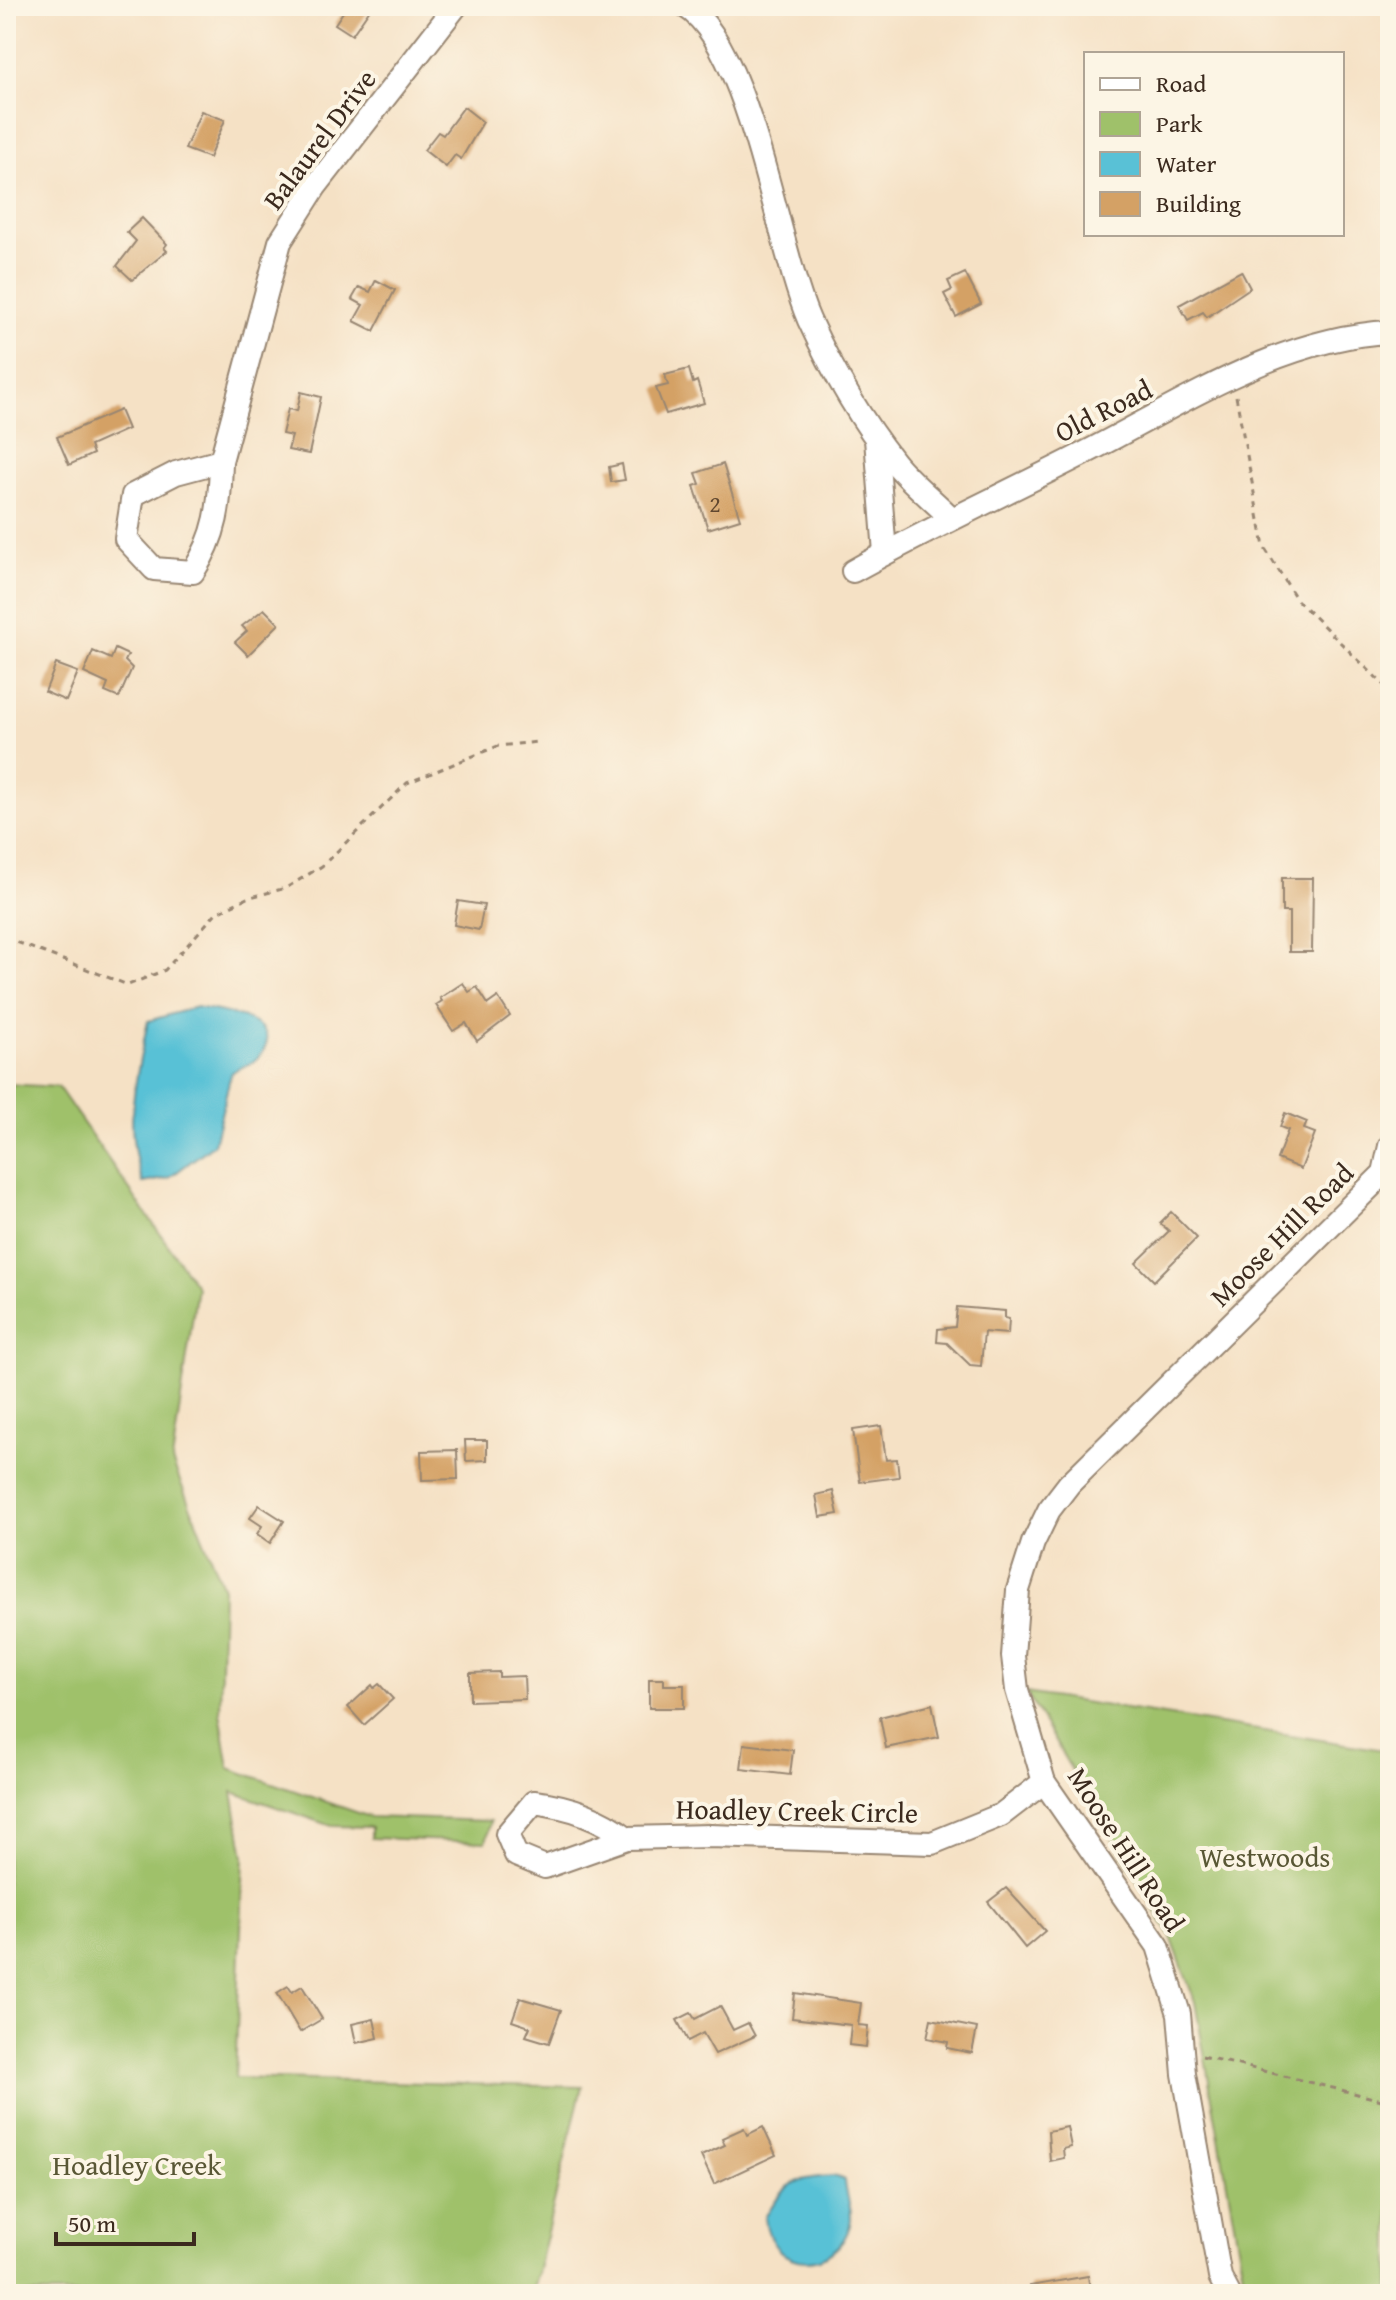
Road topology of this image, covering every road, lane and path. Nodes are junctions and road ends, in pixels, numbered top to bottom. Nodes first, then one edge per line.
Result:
1 (456, 6) edge
2 (685, 6) edge
3 (1390, 332) edge
4 (1221, 383) junction
5 (876, 437) junction
6 (221, 461) junction
7 (950, 517) junction
8 (885, 553) junction
9 (853, 571) dead end
10 (1390, 691) edge
11 (538, 742) dead end
12 (6, 938) edge
13 (1390, 1146) edge
14 (1044, 1782) junction
15 (627, 1838) junction
16 (1182, 2052) junction
17 (1390, 2102) edge
18 (1229, 2294) edge

1 - 6 street, Balaurel Drive
2 - 5 street
3 - 4 street, Old Road
4 - 7 street, Old Road
4 - 10 path
5 - 7 street
5 - 8 street
6 - 6 street, Balaurel Drive
7 - 8 street, Old Road
8 - 9 street, Old Road
11 - 12 path
13 - 14 street, Moose Hill Road
14 - 15 street, Hoadley Creek Circle
14 - 16 street, Moose Hill Road
15 - 15 street, Hoadley Creek Circle
16 - 17 path
16 - 18 street, Moose Hill Road

